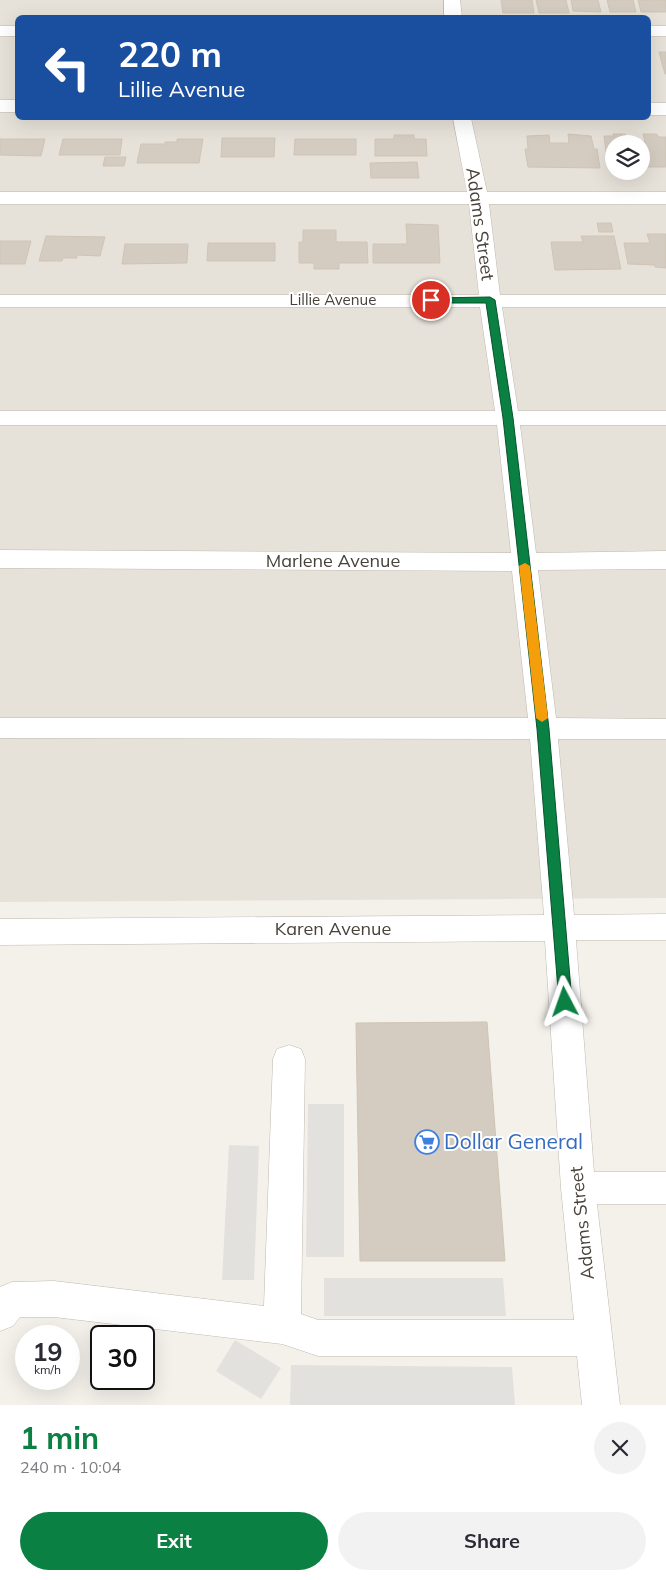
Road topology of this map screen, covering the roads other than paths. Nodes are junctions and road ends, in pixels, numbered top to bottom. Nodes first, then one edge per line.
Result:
1 (452, 0) edge
2 (453, 15) edge
3 (651, 31) edge
4 (666, 31) edge
5 (0, 32) edge
6 (15, 32) edge
7 (0, 106) edge
8 (15, 106) edge
9 (651, 109) edge
10 (666, 109) edge
11 (462, 120) edge
12 (0, 198) edge
13 (478, 198) junction
14 (666, 198) edge
15 (490, 300) junction
16 (0, 301) edge
17 (666, 301) edge
18 (0, 418) edge
19 (508, 418) junction
20 (666, 418) edge
21 (0, 559) edge
22 (666, 560) edge
23 (524, 562) junction
24 (0, 728) edge
25 (543, 729) junction
26 (666, 729) edge
27 (560, 927) junction
28 (666, 927) edge
29 (0, 932) edge
30 (289, 1060) dead end
31 (578, 1188) junction
32 (666, 1188) edge
33 (0, 1313) edge
34 (282, 1326) junction
35 (595, 1338) junction
36 (601, 1405) edge

1 - 2 street
3 - 4 street
5 - 6 street
7 - 8 street
9 - 10 street
11 - 13 street, Adams Street
12 - 13 street
13 - 14 street
13 - 15 street, Adams Street
15 - 16 street, Lillie Avenue
15 - 17 street, Lillie Avenue
15 - 19 street, Adams Street
18 - 19 street
19 - 20 street
19 - 23 street, Adams Street
21 - 23 street, Marlene Avenue
22 - 23 street, Marlene Avenue
23 - 25 street, Adams Street
24 - 25 street
25 - 26 street
25 - 27 street, Adams Street
27 - 28 street, Karen Avenue
27 - 29 street, Karen Avenue
27 - 31 street, Adams Street
30 - 34 street
31 - 32 street
31 - 35 street, Adams Street
33 - 34 street
34 - 35 street
35 - 36 street, Adams Street

